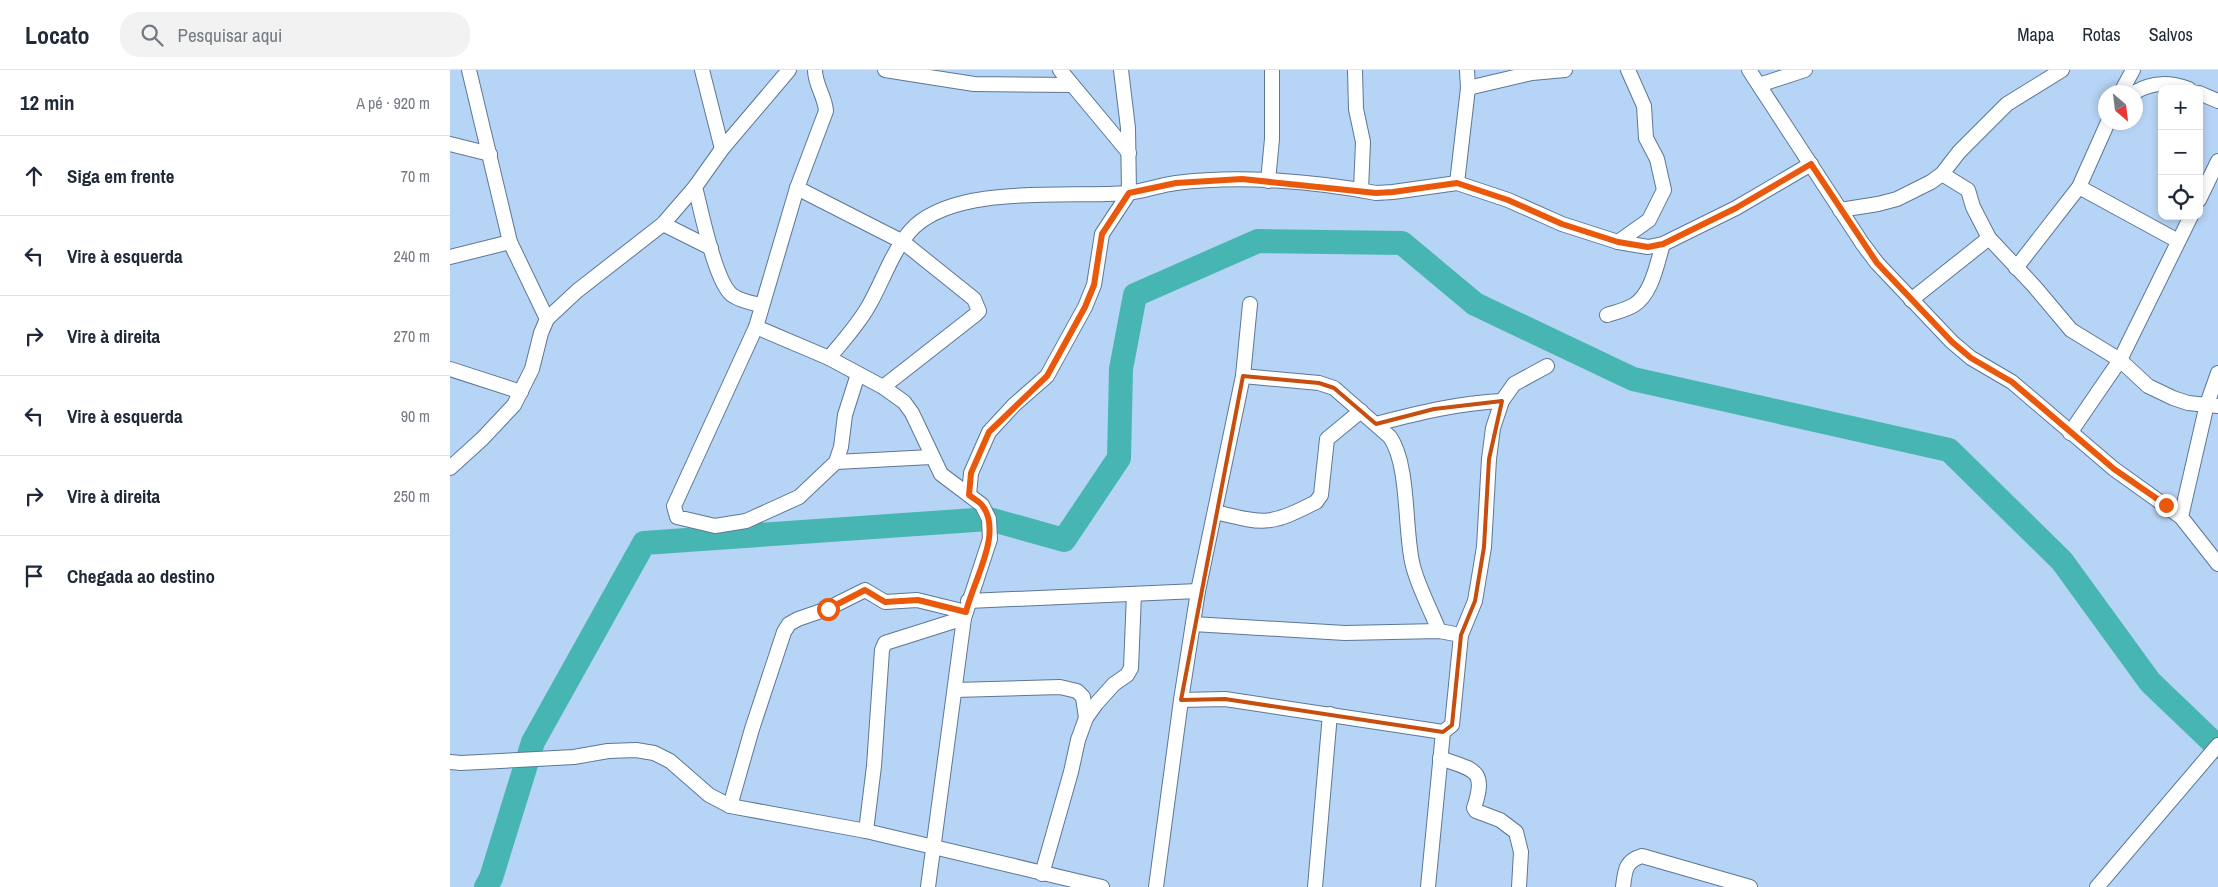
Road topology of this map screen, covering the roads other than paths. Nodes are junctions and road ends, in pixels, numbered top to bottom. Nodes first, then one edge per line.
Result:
1 (470, 70) edge
2 (702, 70) edge
3 (789, 70) edge
4 (815, 70) edge
5 (885, 70) edge
6 (1060, 70) edge
7 (1121, 70) edge
8 (1272, 70) edge
9 (1355, 70) edge
10 (1466, 70) edge
11 (1565, 70) edge
12 (1628, 70) edge
13 (1748, 70) edge
14 (1805, 70) edge
15 (2062, 70) edge
16 (2133, 70) edge
17 (1072, 85) junction
18 (1759, 85) junction
19 (2125, 85) edge
20 (2177, 85) edge
21 (1468, 88) junction
22 (2143, 88) edge
23 (2203, 94) edge
24 (2218, 100) edge
25 (2104, 130) edge
26 (450, 144) edge
27 (722, 149) junction
28 (1129, 153) junction
29 (490, 154) junction
30 (2218, 160) edge
31 (1811, 164) junction
32 (1942, 174) junction
33 (1268, 181) junction
34 (1457, 183) junction
35 (695, 187) junction
36 (2079, 187) junction
37 (797, 188) junction
38 (1362, 190) junction
39 (2203, 192) edge
40 (1129, 193) junction
41 (1840, 210) junction
42 (2189, 220) edge
43 (663, 224) junction
44 (1989, 238) junction
45 (2178, 241) junction
46 (510, 242) junction
47 (903, 242) junction
48 (1618, 242) junction
49 (1663, 244) junction
50 (711, 248) junction
51 (450, 257) edge
52 (2016, 268) junction
53 (1911, 300) junction
54 (1250, 304) dead end
55 (762, 305) junction
56 (1607, 315) dead end
57 (547, 319) junction
58 (756, 327) junction
59 (829, 358) junction
60 (2120, 360) junction
61 (1547, 366) dead end
62 (450, 369) edge
63 (2218, 373) edge
64 (858, 374) junction
65 (1243, 376) junction
66 (883, 387) junction
67 (522, 392) junction
68 (1502, 401) junction
69 (2213, 405) edge
70 (1361, 411) junction
71 (1376, 424) junction
72 (2070, 433) junction
73 (931, 457) junction
74 (836, 462) junction
75 (450, 468) edge
76 (969, 495) junction
77 (1215, 512) junction
78 (2181, 517) junction
79 (2218, 564) edge
80 (1198, 591) junction
81 (1134, 594) junction
82 (926, 602) junction
83 (966, 610) junction
84 (945, 624) junction
85 (1193, 624) junction
86 (1440, 631) junction
87 (1461, 635) junction
88 (955, 690) junction
89 (1181, 700) junction
90 (1330, 714) junction
91 (1086, 718) junction
92 (1443, 732) junction
93 (2218, 745) edge
94 (1440, 758) junction
95 (450, 762) edge
96 (730, 806) junction
97 (866, 831) junction
98 (934, 848) junction
99 (1042, 874) junction
100 (928, 887) edge
101 (1102, 887) edge
102 (1156, 887) edge
103 (1315, 887) edge
104 (1428, 887) edge
105 (1519, 887) edge
106 (1623, 887) edge
107 (1750, 887) edge
108 (2098, 887) edge

1 - 29 street
2 - 27 street
3 - 27 street
4 - 37 street
5 - 17 street
6 - 17 street
7 - 28 street
8 - 33 street
9 - 38 street
10 - 21 street
11 - 21 street
12 - 48 street
13 - 18 street
14 - 18 street
15 - 32 street
16 - 19 street
17 - 28 street
18 - 31 street
20 - 22 street
21 - 34 street
23 - 24 street
25 - 36 street
26 - 29 street
27 - 35 street
28 - 40 street
29 - 46 street
30 - 39 street
31 - 41 street
31 - 49 street
32 - 41 street
32 - 44 street
33 - 38 street
33 - 40 street
34 - 38 street
34 - 48 street
35 - 43 street
35 - 50 street
36 - 45 street
36 - 52 street
37 - 47 street
37 - 55 street
40 - 47 street
40 - 76 street
41 - 53 street
42 - 45 street
43 - 50 street
43 - 57 street
44 - 52 street
44 - 53 street
45 - 60 street
46 - 51 street
46 - 57 street
47 - 59 street
47 - 66 street
48 - 49 street
49 - 56 street
50 - 55 street
52 - 60 street
53 - 72 street
54 - 65 street
55 - 58 street
57 - 67 street
58 - 59 street
58 - 74 street
59 - 64 street
60 - 69 street
60 - 72 street
61 - 68 street
62 - 67 street
63 - 69 street
64 - 66 street
64 - 74 street
65 - 70 street
65 - 77 street
66 - 73 street
67 - 75 street
68 - 71 street
68 - 87 street
69 - 78 street
70 - 71 street
70 - 77 street
71 - 86 street
72 - 78 street
73 - 74 street
73 - 76 street
76 - 83 street
77 - 80 street
78 - 79 street
80 - 81 street
80 - 85 street
81 - 83 street
81 - 91 street
82 - 83 street
82 - 84 street
82 - 96 street
83 - 84 street
83 - 88 street
84 - 97 street
85 - 86 street
85 - 89 street
86 - 87 street
87 - 92 street
88 - 91 street
88 - 98 street
89 - 90 street
89 - 102 street
90 - 92 street
90 - 103 street
91 - 99 street
92 - 94 street
93 - 108 street
94 - 104 street
94 - 105 street
95 - 96 street
96 - 97 street
97 - 98 street
98 - 99 street
98 - 100 street
99 - 101 street
106 - 107 street

